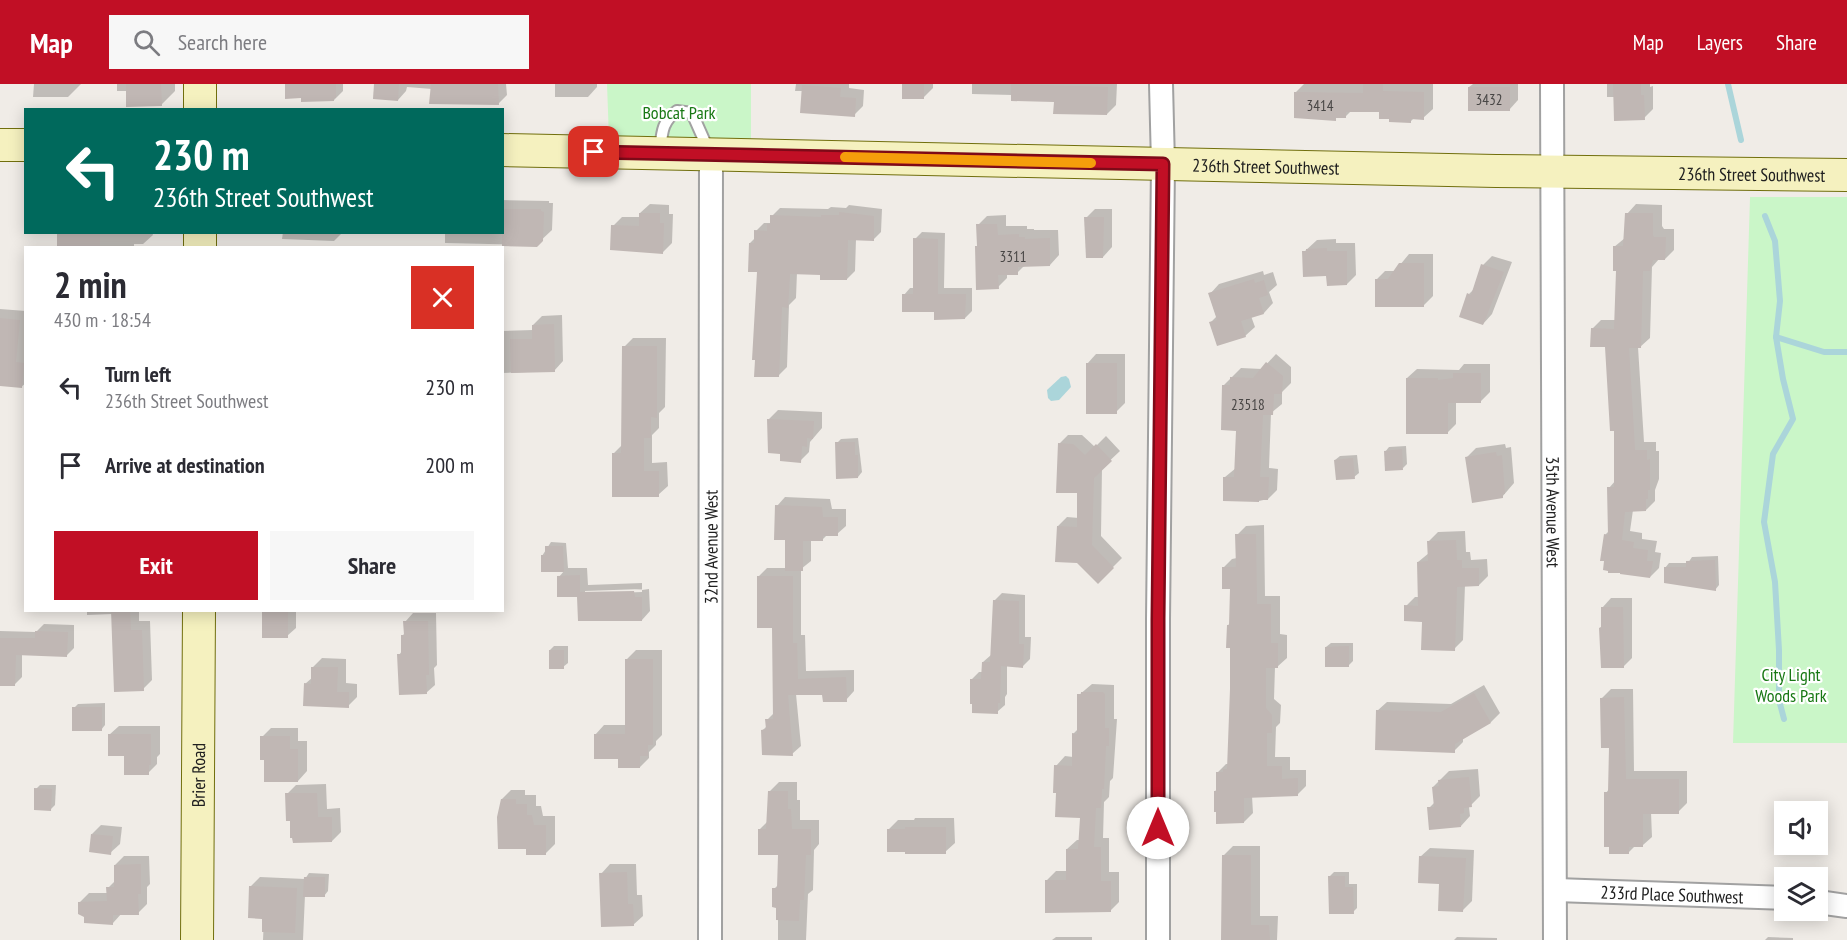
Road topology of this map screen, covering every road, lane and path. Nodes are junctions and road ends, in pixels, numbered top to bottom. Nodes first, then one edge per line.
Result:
1 (200, 84) edge
2 (1161, 84) edge
3 (1552, 84) edge
4 (200, 108) edge
5 (0, 145) edge
6 (24, 145) edge
7 (504, 150) edge
8 (660, 154) junction
9 (711, 154) junction
10 (1163, 164) junction
11 (1552, 171) junction
12 (1847, 175) edge
13 (199, 612) edge
14 (1556, 890) junction
15 (1774, 898) edge
16 (1828, 903) edge
17 (1847, 906) edge
18 (198, 940) edge
19 (710, 940) edge
20 (1158, 940) edge
21 (1556, 940) edge

1 - 4 street
2 - 10 street
3 - 11 street, 35th Avenue West
5 - 6 street
7 - 8 street, 236th Street Southwest
8 - 9 street, 236th Street Southwest
8 - 9 lane
9 - 10 street, 236th Street Southwest
9 - 19 street, 32nd Avenue West
10 - 11 street, 236th Street Southwest
10 - 20 street
11 - 12 street, 236th Street Southwest
11 - 14 street, 35th Avenue West
13 - 18 street, Brier Road
14 - 15 street, 233rd Place Southwest
14 - 21 street, 35th Avenue West
16 - 17 street

